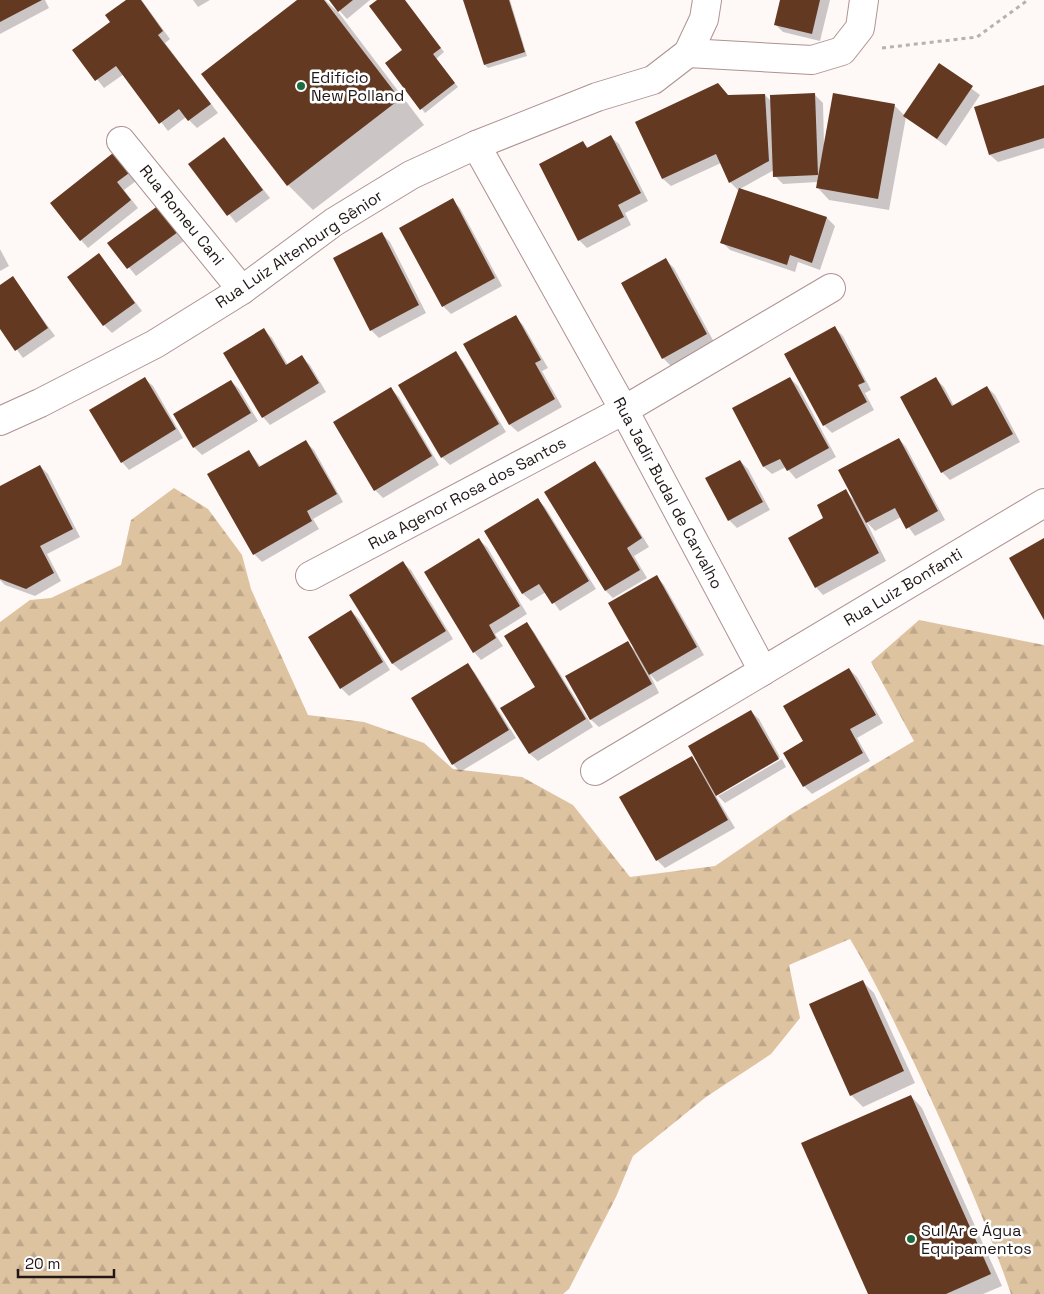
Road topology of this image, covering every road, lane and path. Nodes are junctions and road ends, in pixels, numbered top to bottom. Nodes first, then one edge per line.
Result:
1 (707, 0) edge
2 (864, 0) edge
3 (1028, 0) edge
4 (884, 48) dead end
5 (688, 53) junction
6 (121, 141) dead end
7 (476, 145) junction
8 (831, 288) dead end
9 (242, 290) junction
10 (624, 410) junction
11 (0, 421) edge
12 (1044, 503) edge
13 (310, 576) dead end
14 (763, 671) junction
15 (595, 772) dead end

1 - 5 street, Rua Luiz Altenburg Sênior
2 - 5 street
3 - 4 path
5 - 7 street, Rua Luiz Altenburg Sênior
6 - 9 street, Rua Romeu Cani
7 - 9 street, Rua Luiz Altenburg Sênior
7 - 10 street, Rua Jadir Budal de Carvalho
8 - 10 street, Rua Agenor Rosa dos Santos
9 - 11 street, Rua Luiz Altenburg Sênior
10 - 13 street, Rua Agenor Rosa dos Santos
10 - 14 street, Rua Jadir Budal de Carvalho
12 - 14 street, Rua Luiz Bonfanti
14 - 15 street

